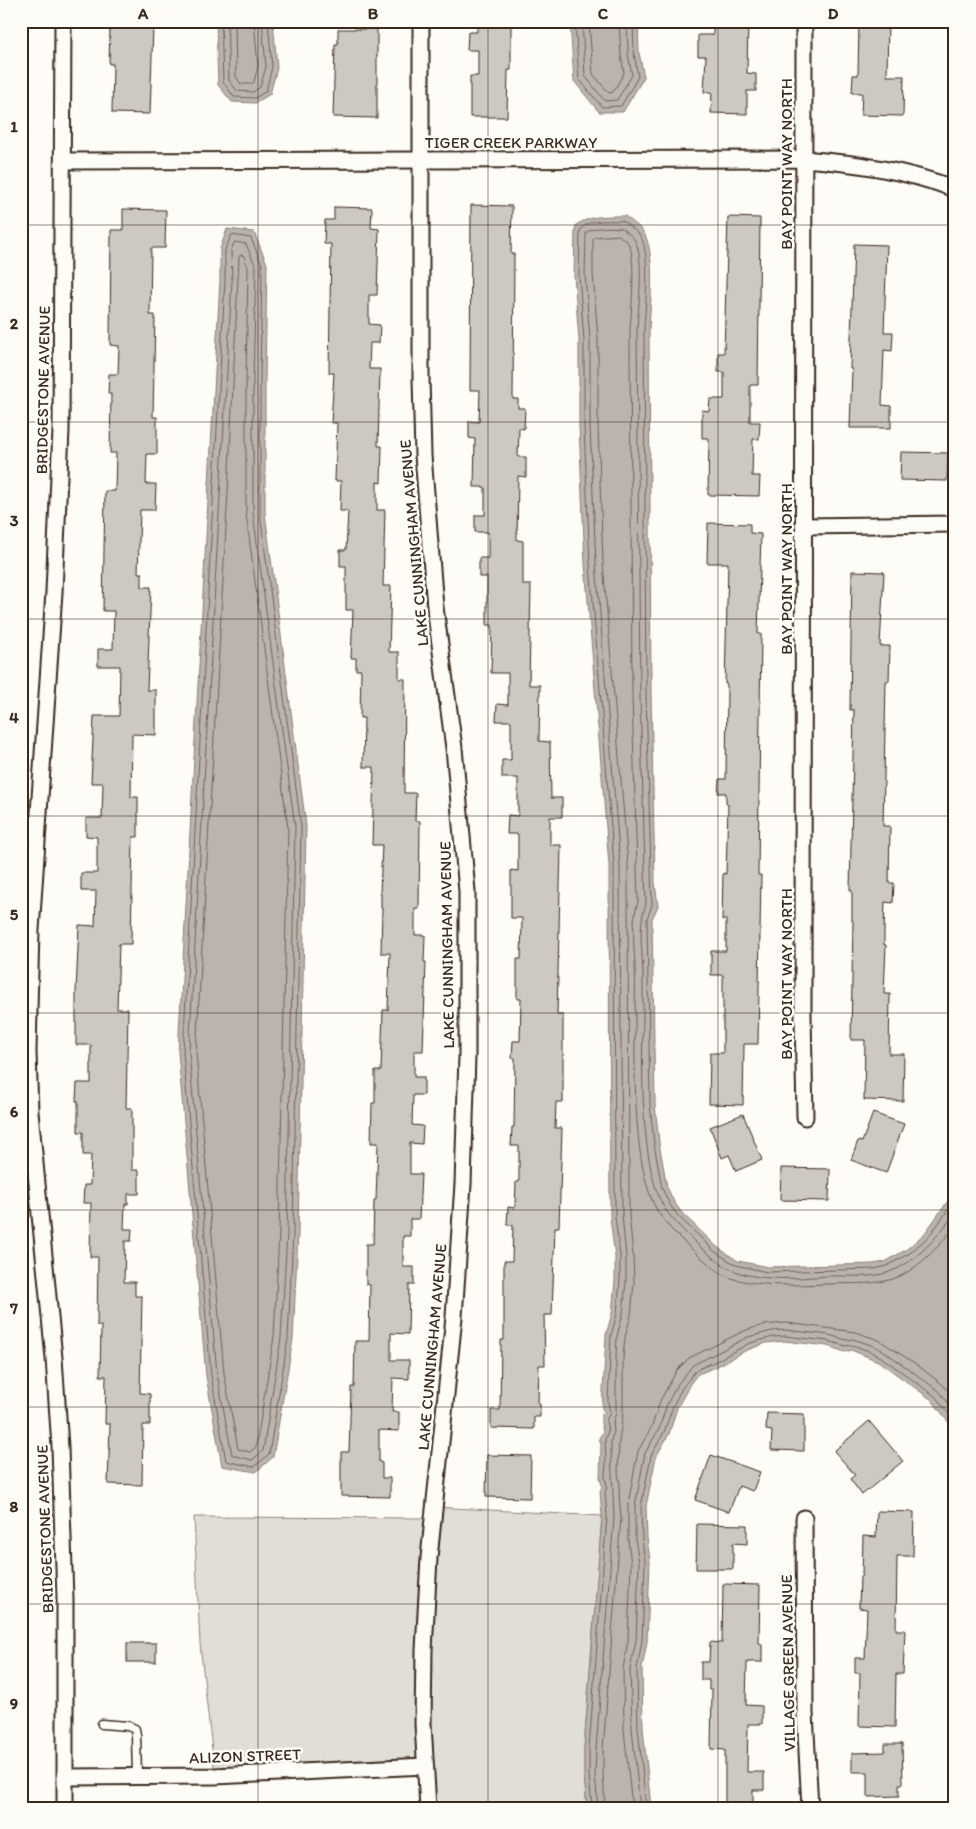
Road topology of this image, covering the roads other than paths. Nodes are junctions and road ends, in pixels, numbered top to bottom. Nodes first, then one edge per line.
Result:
1 (63, 21) edge
2 (422, 21) edge
3 (804, 21) edge
4 (421, 159) junction
5 (803, 159) junction
6 (63, 161) junction
7 (955, 189) edge
8 (955, 524) edge
9 (804, 526) junction
10 (805, 1117) dead end
11 (804, 1518) dead end
12 (102, 1724) dead end
13 (425, 1766) junction
14 (66, 1777) junction
15 (137, 1777) junction
16 (65, 1808) edge
17 (428, 1808) edge
18 (810, 1808) edge

1 - 6 street, BRIDGESTONE AVENUE
2 - 4 street, LAKE CUNNINGHAM AVENUE
3 - 5 street, BAY POINT WAY NORTH
4 - 5 street, TIGER CREEK PARKWAY
4 - 6 street, TIGER CREEK PARKWAY
4 - 13 street, LAKE CUNNINGHAM AVENUE
5 - 7 street, TIGER CREEK PARKWAY
5 - 9 street, BAY POINT WAY NORTH
6 - 14 street, BRIDGESTONE AVENUE
8 - 9 street
9 - 10 street, BAY POINT WAY NORTH
11 - 18 street, VILLAGE GREEN AVENUE
12 - 15 lane
13 - 15 street, ALIZON STREET
13 - 17 street, LAKE CUNNINGHAM AVENUE
14 - 15 street, ALIZON STREET
14 - 16 street, BRIDGESTONE AVENUE

